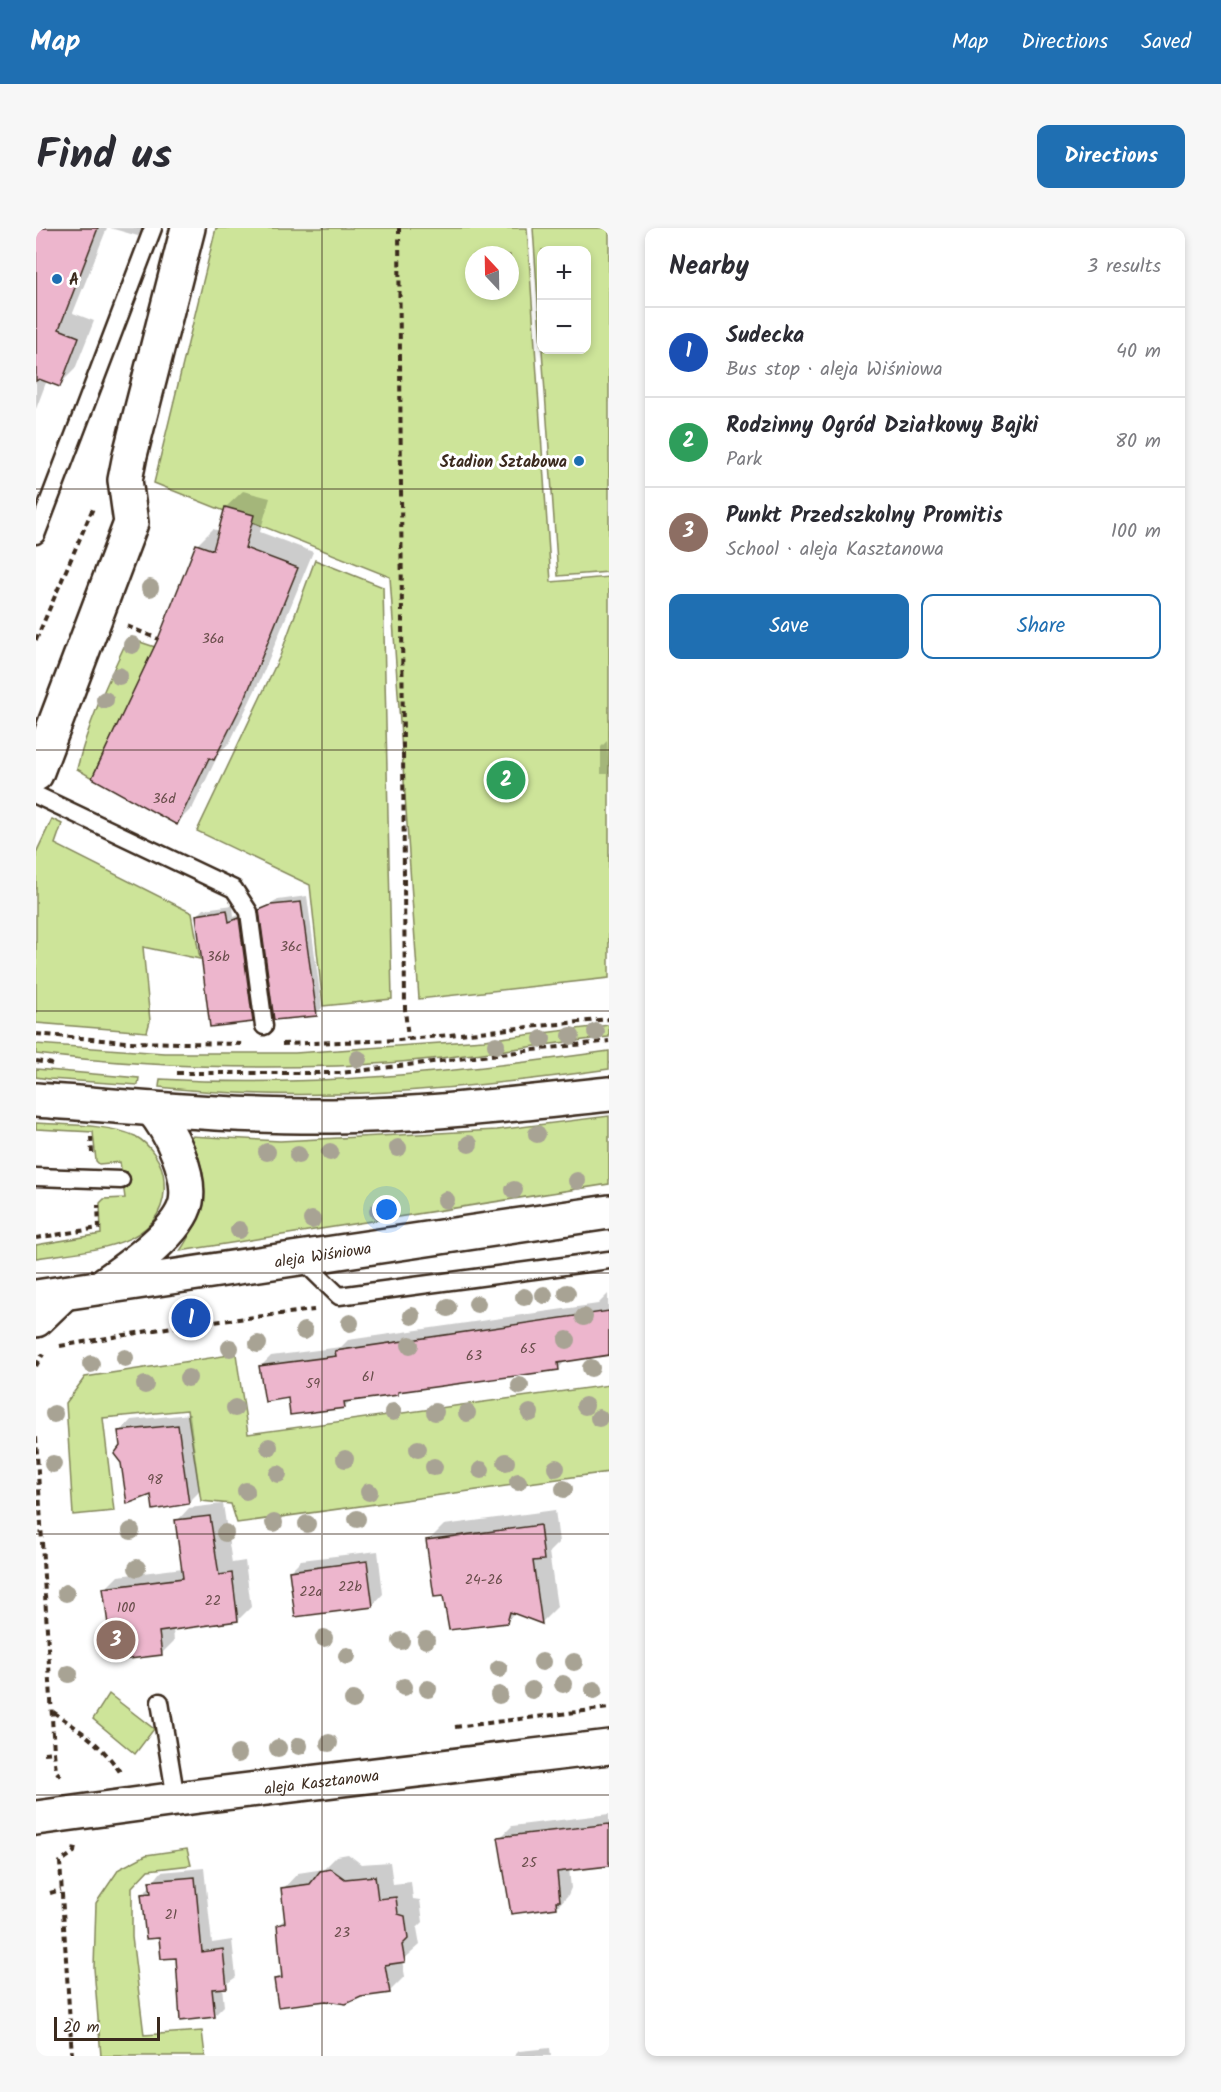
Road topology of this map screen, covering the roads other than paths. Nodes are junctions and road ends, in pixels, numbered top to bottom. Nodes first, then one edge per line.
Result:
1 (153, 228) edge
2 (188, 228) edge
3 (36, 535) edge
4 (36, 774) edge
5 (36, 795) edge
6 (264, 1026) dead end
7 (609, 1094) edge
8 (36, 1100) edge
9 (152, 1109) junction
10 (36, 1177) edge
11 (121, 1180) dead end
12 (609, 1212) edge
13 (298, 1257) junction
14 (609, 1260) edge
15 (101, 1286) junction
16 (50, 1295) edge
17 (36, 1320) edge
18 (160, 1702) dead end
19 (609, 1747) edge
20 (176, 1799) junction
21 (36, 1818) edge

1 - 3 lane
2 - 4 main road
5 - 6 lane
7 - 9 main road
8 - 9 main road
9 - 15 main road
10 - 11 lane
12 - 13 main road, aleja Wiśniowa
13 - 14 lane
13 - 15 main road, aleja Wiśniowa
15 - 16 main road, aleja Wiśniowa
16 - 17 main road
18 - 20 lane
19 - 20 main road, aleja Kasztanowa
20 - 21 main road, aleja Kasztanowa

